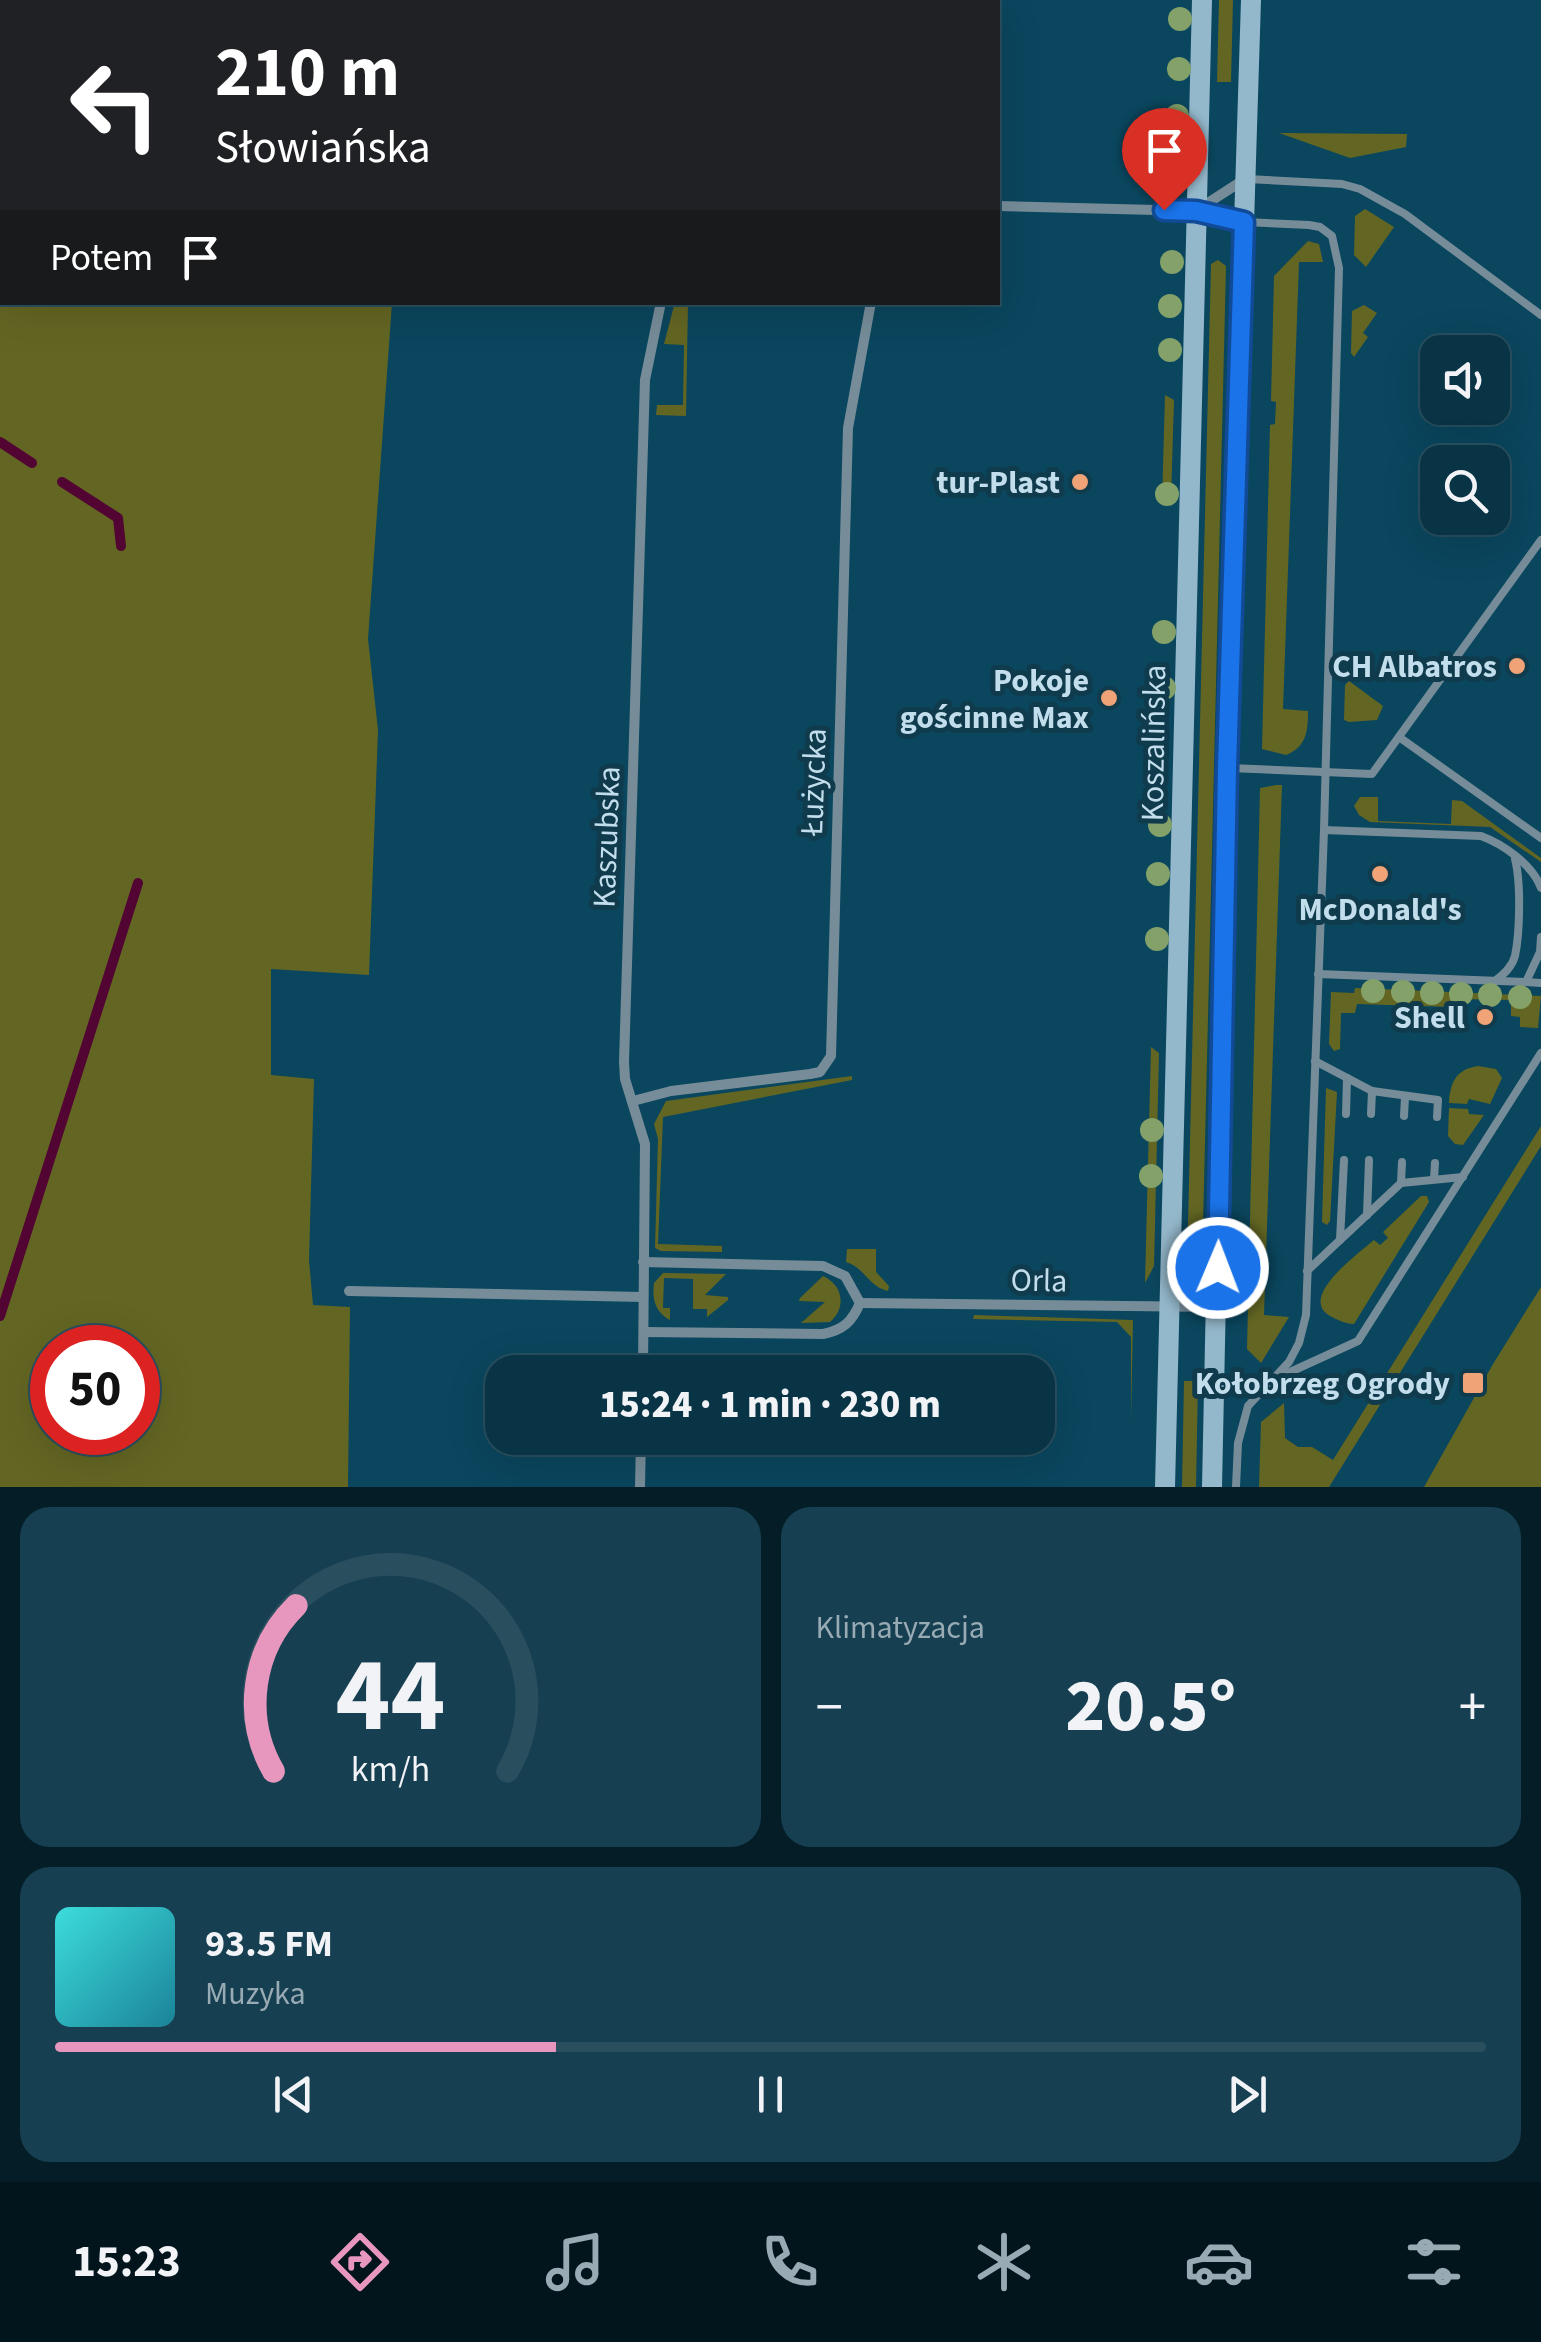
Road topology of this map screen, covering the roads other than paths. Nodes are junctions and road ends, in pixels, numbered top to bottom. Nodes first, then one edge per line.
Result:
1 (1202, 0) edge
2 (1251, 0) edge
3 (1245, 179) junction
4 (1000, 206) edge
5 (1196, 211) junction
6 (1244, 222) junction
7 (660, 305) edge
8 (870, 305) edge
9 (1541, 316) edge
10 (1541, 540) edge
11 (1400, 737) junction
12 (1227, 768) junction
13 (1326, 772) junction
14 (1324, 830) junction
15 (1541, 838) edge
16 (1514, 856) junction
17 (1541, 888) edge
18 (1541, 936) edge
19 (1318, 974) junction
20 (1495, 981) junction
21 (1526, 982) junction
22 (1541, 984) edge
23 (1541, 1052) edge
24 (1315, 1060) junction
25 (1348, 1078) junction
26 (1372, 1091) junction
27 (1404, 1096) junction
28 (633, 1101) junction
29 (1346, 1114) dead end
30 (1371, 1114) dead end
31 (1404, 1116) dead end
32 (1437, 1117) dead end
33 (1344, 1160) dead end
34 (1369, 1160) dead end
35 (1402, 1162) dead end
36 (1435, 1163) dead end
37 (1463, 1177) junction
38 (1434, 1178) junction
39 (1401, 1183) junction
40 (1367, 1215) junction
41 (1340, 1240) junction
42 (644, 1262) junction
43 (1307, 1271) junction
44 (349, 1291) dead end
45 (643, 1296) junction
46 (860, 1303) junction
47 (1170, 1306) junction
48 (1217, 1306) junction
49 (644, 1332) junction
50 (643, 1355) edge
51 (1273, 1380) junction
52 (641, 1455) edge
53 (640, 1487) edge
54 (1165, 1487) edge
55 (1212, 1487) edge
56 (1236, 1487) edge

1 - 5 main road, Koszalińska
2 - 3 main road
3 - 5 street
3 - 6 main road
3 - 9 lane
4 - 5 street
5 - 6 street
5 - 47 main road, Koszalińska
6 - 12 main road
6 - 13 lane
7 - 28 street, Kaszubska
8 - 28 street, Łużycka
10 - 11 lane
11 - 13 lane
11 - 15 lane
12 - 13 lane
12 - 48 main road
13 - 14 lane
14 - 16 lane
14 - 19 lane
16 - 17 lane
16 - 20 lane
18 - 21 lane
19 - 20 lane
19 - 24 lane
20 - 21 lane
21 - 22 lane
23 - 37 lane
24 - 25 lane
24 - 43 lane
25 - 26 lane
25 - 29 lane
26 - 27 lane
26 - 30 lane
27 - 31 lane
27 - 32 lane
28 - 42 street, Kaszubska
33 - 41 lane
34 - 40 lane
35 - 39 lane
36 - 38 lane
37 - 38 lane
37 - 51 lane
38 - 39 lane
39 - 40 lane
40 - 41 lane
41 - 43 lane
42 - 45 street, Kaszubska
42 - 46 street
43 - 51 lane
44 - 45 street
45 - 49 street, Kaszubska
46 - 47 street, Orla
46 - 49 street
47 - 48 street, Orla
47 - 54 main road, Koszalińska
48 - 55 main road
49 - 50 street, Kaszubska
51 - 56 lane
52 - 53 street

